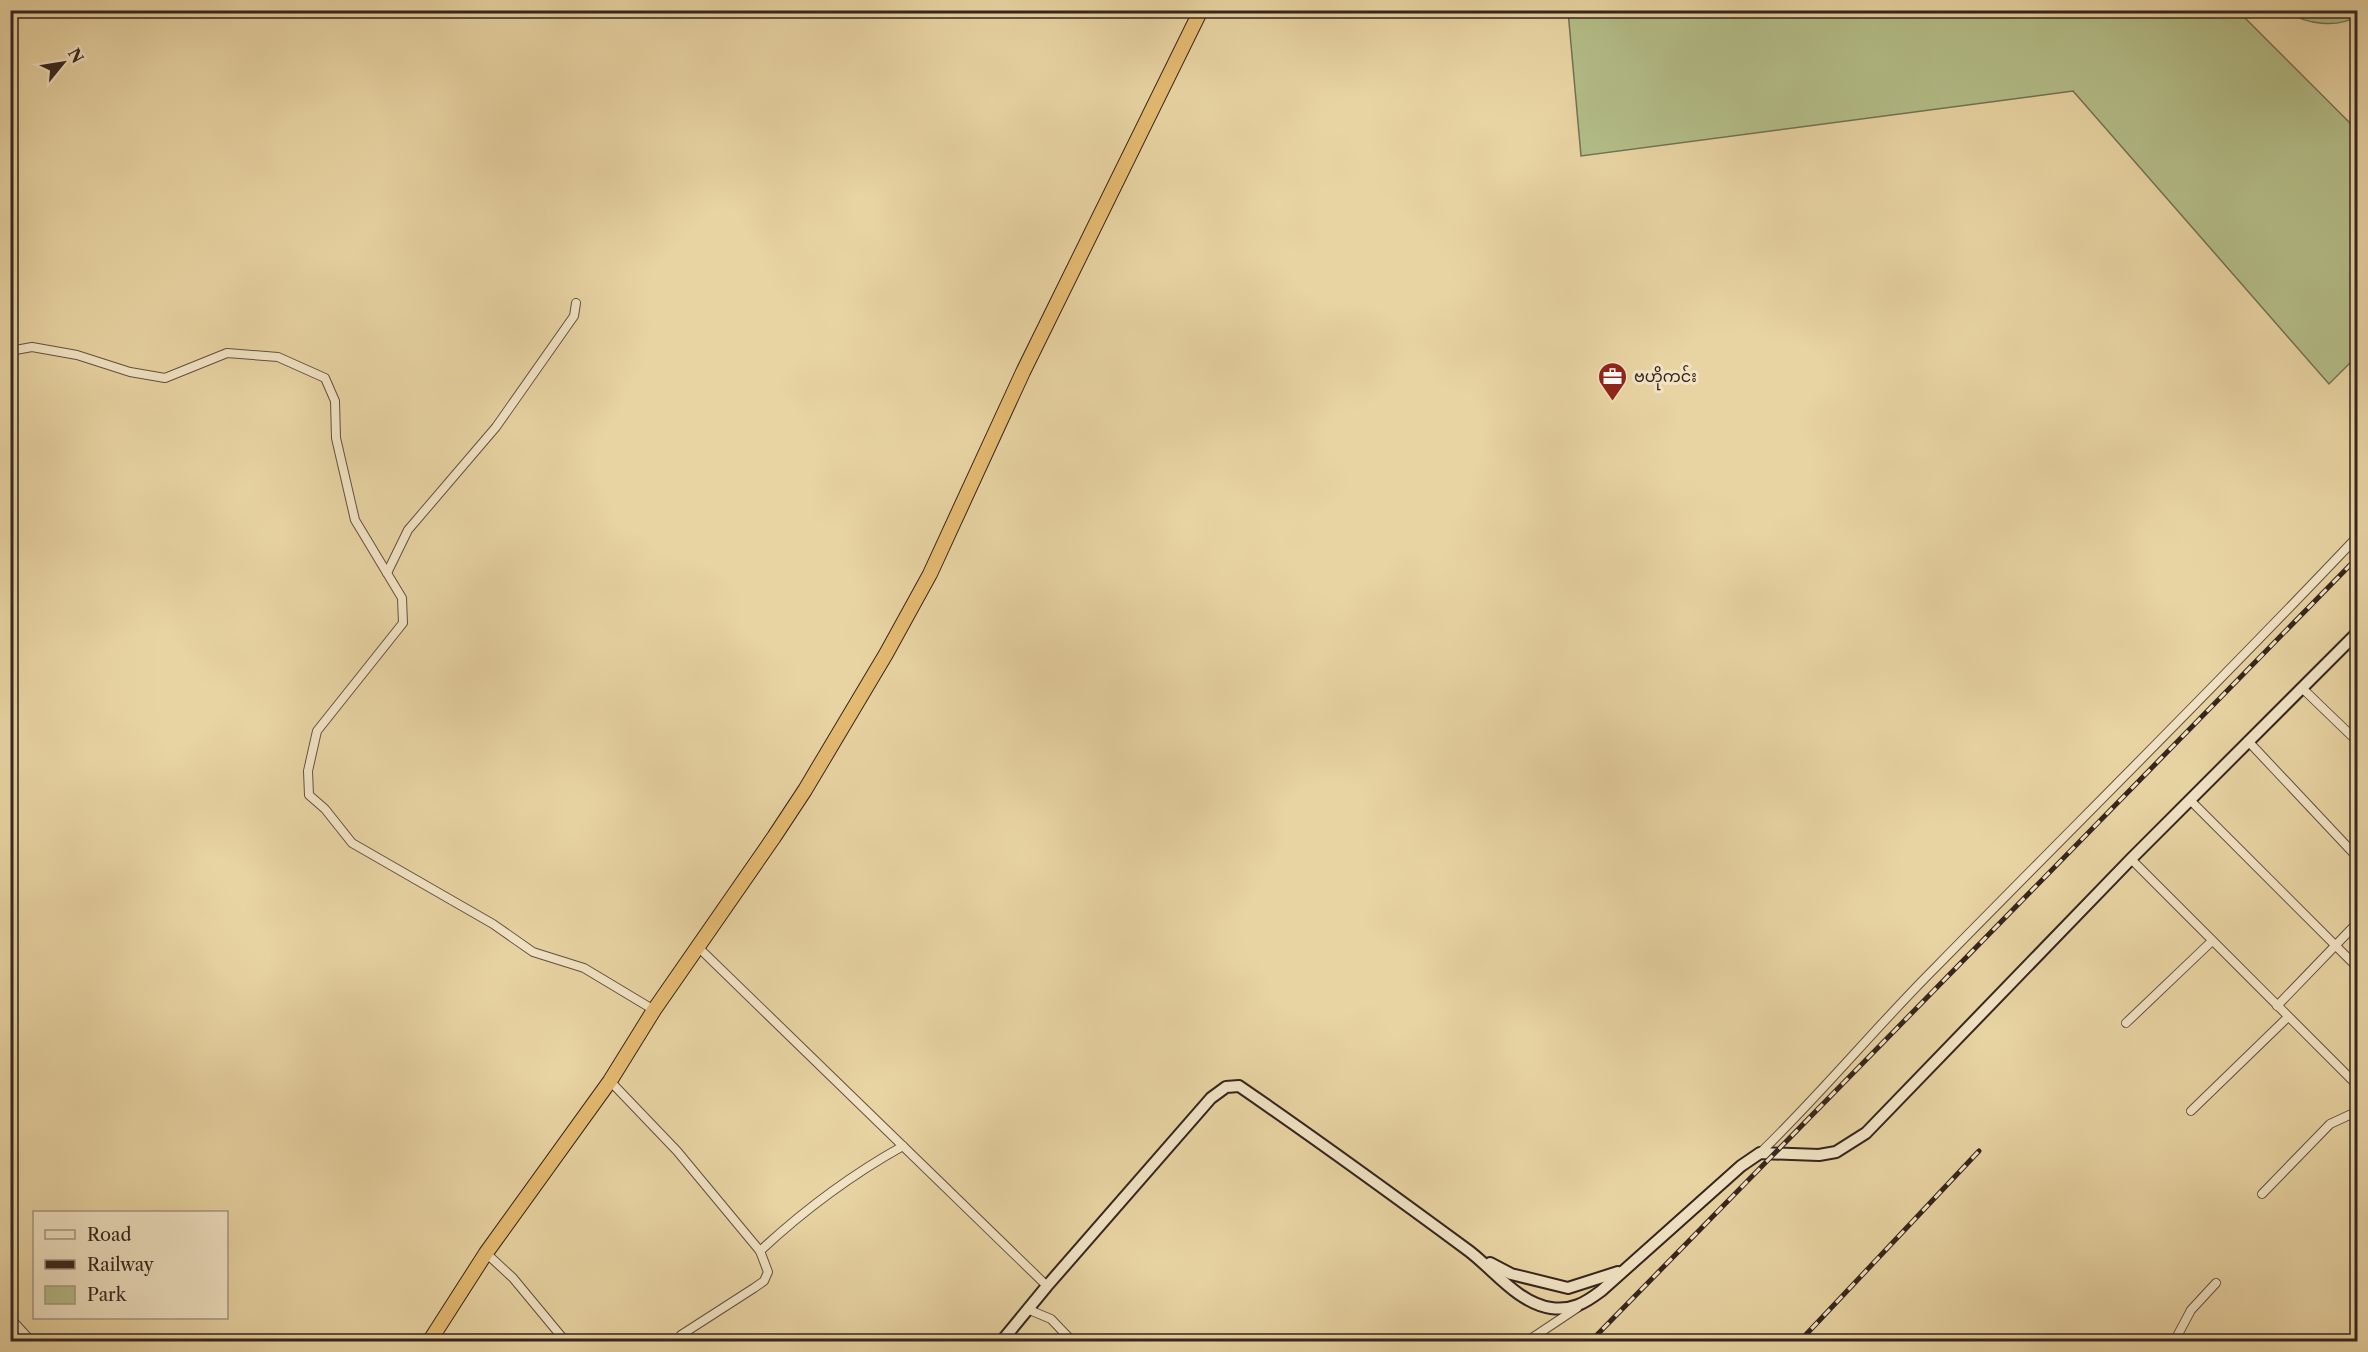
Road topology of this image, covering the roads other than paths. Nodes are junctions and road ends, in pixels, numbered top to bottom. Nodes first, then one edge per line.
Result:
1 (1200, 11) edge
2 (576, 303) dead end
3 (10, 351) edge
4 (2358, 536) edge
5 (387, 573) junction
6 (2355, 638) edge
7 (2302, 688) junction
8 (2248, 741) junction
9 (2358, 742) edge
10 (2190, 800) junction
11 (2131, 858) junction
12 (2358, 858) edge
13 (2358, 922) edge
14 (2212, 941) junction
15 (2335, 946) junction
16 (698, 947) junction
17 (2358, 968) edge
18 (2277, 1006) junction
19 (654, 1010) junction
20 (2288, 1017) junction
21 (2126, 1023) dead end
22 (610, 1081) junction
23 (2358, 1086) edge
24 (2191, 1110) dead end
25 (2358, 1111) edge
26 (903, 1146) junction
27 (1760, 1153) junction
28 (2262, 1194) dead end
29 (760, 1251) junction
30 (486, 1253) junction
31 (1472, 1253) junction
32 (1621, 1271) junction
33 (2216, 1282) dead end
34 (1047, 1286) junction
35 (1581, 1305) junction
36 (1027, 1309) junction
37 (10, 1318) edge
38 (681, 1335) dead end
39 (32, 1341) edge
40 (429, 1341) edge
41 (566, 1341) edge
42 (1001, 1341) edge
43 (1073, 1341) edge
44 (1526, 1341) edge
45 (2174, 1341) edge

1 - 16 highway
2 - 5 street
3 - 5 street
4 - 27 street
5 - 19 street
6 - 7 street
7 - 8 street
7 - 9 street
8 - 10 street
8 - 12 street
10 - 11 street
10 - 15 street
11 - 14 street
11 - 27 street
13 - 15 street
14 - 18 street
14 - 21 street
15 - 17 street
15 - 18 street
16 - 19 highway
16 - 26 street
18 - 20 street
19 - 22 highway
20 - 23 street
20 - 24 street
22 - 29 street
22 - 30 highway
25 - 28 street
26 - 29 street
26 - 34 street
27 - 32 street
29 - 38 street
30 - 40 highway
30 - 41 street
31 - 32 street
31 - 34 street
31 - 35 street
32 - 35 street
33 - 45 street
34 - 36 street
35 - 44 street
36 - 42 street
36 - 43 street
37 - 39 street

